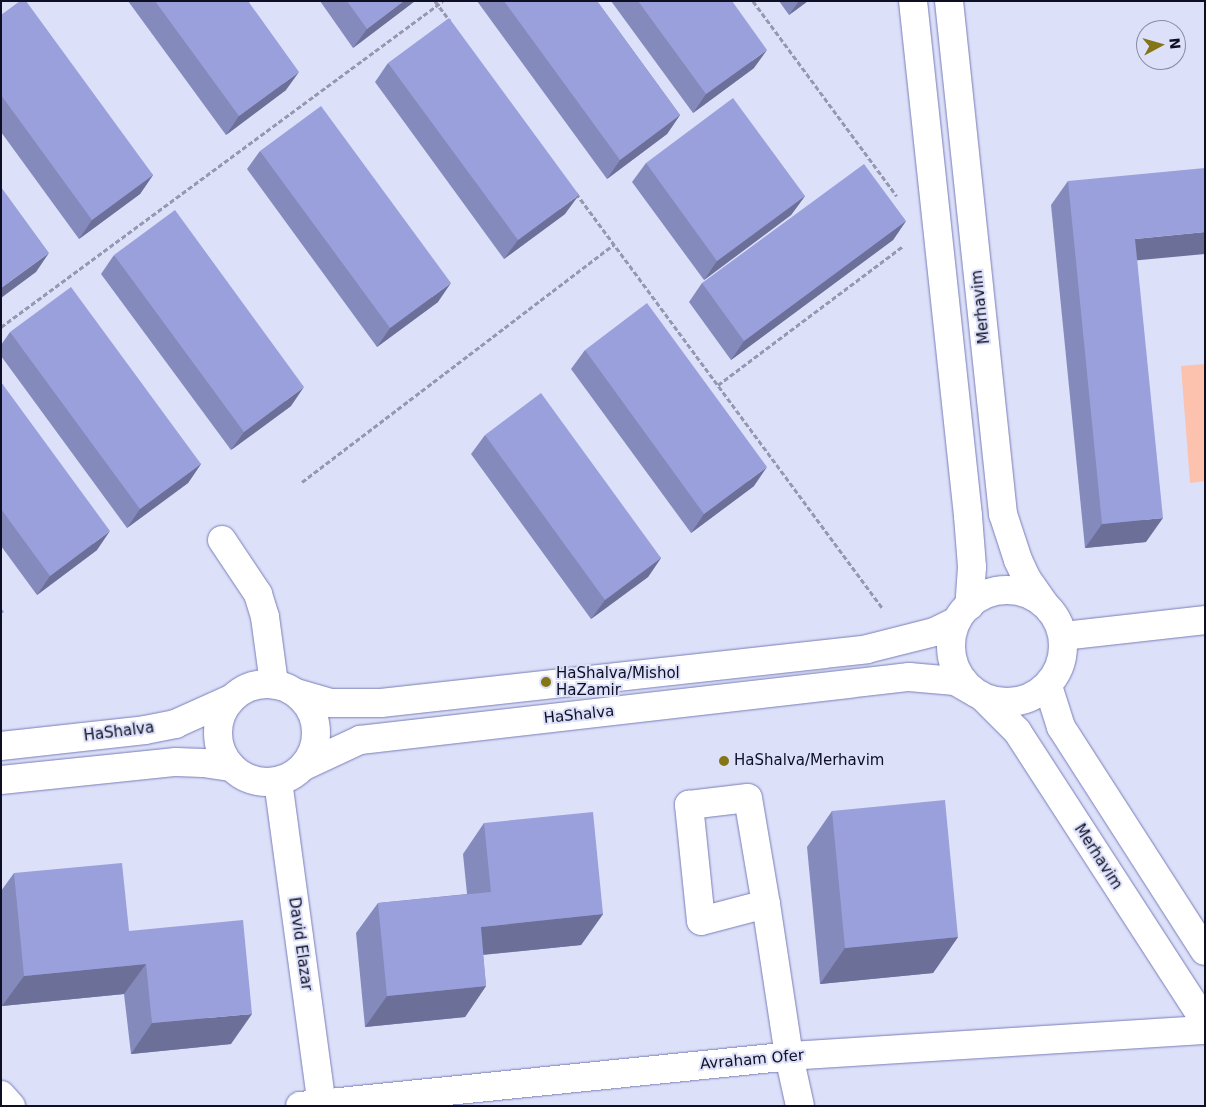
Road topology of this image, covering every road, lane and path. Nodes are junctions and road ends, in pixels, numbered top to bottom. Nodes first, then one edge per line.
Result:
1 (435, 1) edge
2 (443, 1) edge
3 (753, 1) edge
4 (913, 1) edge
5 (949, 1) edge
6 (438, 5) junction
7 (456, 29) edge
8 (573, 188) edge
9 (900, 199) dead end
10 (937, 221) junction
11 (614, 244) junction
12 (1, 327) edge
13 (718, 385) junction
14 (302, 482) dead end
15 (222, 540) dead end
16 (1044, 603) junction
17 (963, 614) junction
18 (1205, 620) edge
19 (1063, 636) junction
20 (905, 640) junction
21 (1048, 686) junction
22 (285, 688) junction
23 (980, 695) junction
24 (231, 699) junction
25 (1, 746) edge
26 (304, 766) junction
27 (232, 767) junction
28 (1, 780) edge
29 (278, 781) junction
30 (766, 904) junction
31 (1205, 951) edge
32 (1205, 1022) edge
33 (1205, 1030) edge
34 (789, 1056) junction
35 (1, 1095) edge
36 (314, 1105) edge
37 (11, 1106) edge
38 (800, 1106) edge

1 - 6 path
2 - 6 path
3 - 9 path
4 - 10 street
5 - 16 street, Merhavim
6 - 7 path
6 - 12 path
8 - 11 path
10 - 13 path
10 - 17 street
11 - 13 path
11 - 14 path
13 - 20 path
15 - 22 street
16 - 17 street
16 - 19 street
17 - 20 street
17 - 23 street
18 - 19 street
19 - 21 street
20 - 22 street
21 - 23 street
21 - 31 street
22 - 24 street
22 - 26 street
23 - 26 street, HaShalva
23 - 32 street, Merhavim
24 - 25 street, HaShalva
24 - 27 street
26 - 29 street
27 - 28 street
27 - 29 street
29 - 36 street, David Elazar
30 - 30 street
30 - 34 street
33 - 34 street, Avraham Ofer
34 - 36 street, Avraham Ofer
34 - 38 street
35 - 37 street

